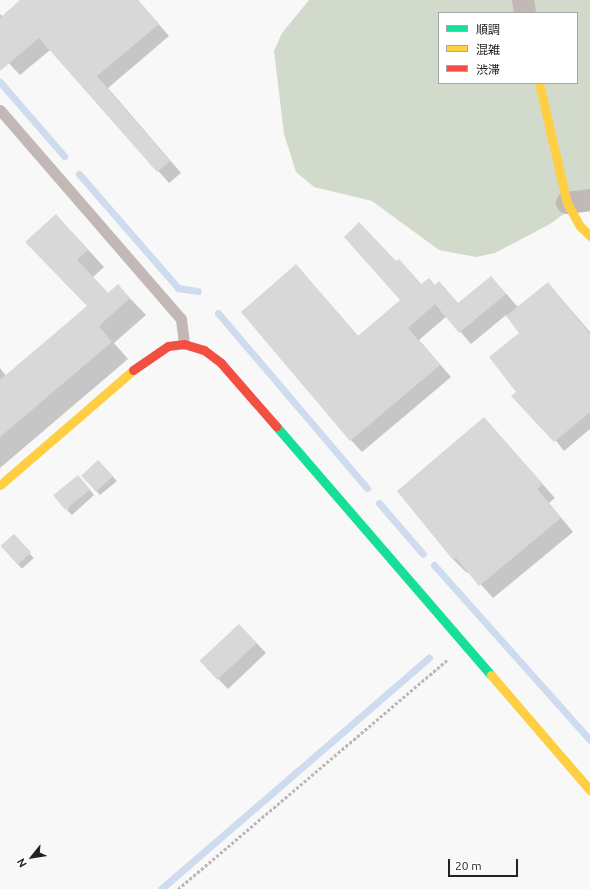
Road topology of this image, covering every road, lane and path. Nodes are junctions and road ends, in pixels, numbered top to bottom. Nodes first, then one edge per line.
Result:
1 (523, 0) edge
2 (525, 12) edge
3 (539, 84) edge
4 (0, 110) edge
5 (590, 200) edge
6 (567, 203) junction
7 (590, 236) edge
8 (184, 344) junction
9 (0, 486) edge
10 (465, 645) junction
11 (590, 790) edge
12 (178, 889) edge

1 - 2 street
3 - 6 street
4 - 8 lane
5 - 6 street
6 - 7 street
8 - 9 street
8 - 10 street
10 - 11 street
10 - 12 path

